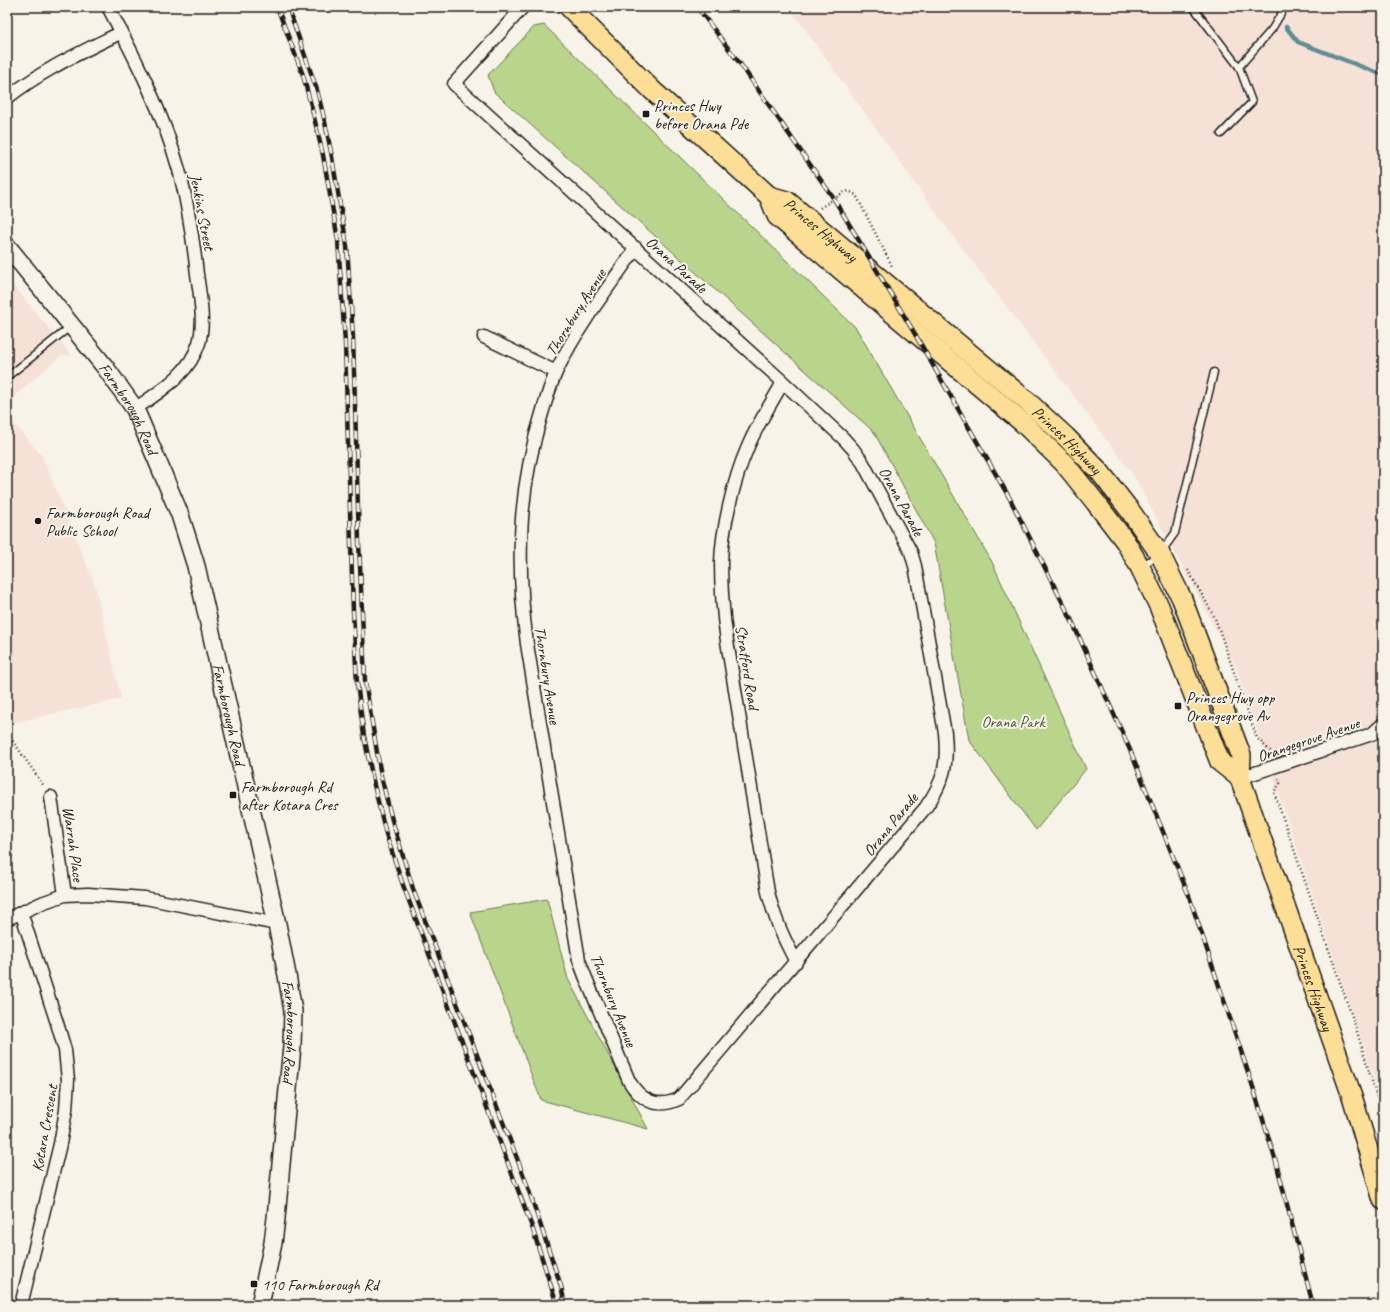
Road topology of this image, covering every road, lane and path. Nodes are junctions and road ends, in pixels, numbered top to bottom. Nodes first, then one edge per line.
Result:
1 (108, 7) edge
2 (524, 7) edge
3 (568, 7) edge
4 (1193, 7) edge
5 (1285, 7) edge
6 (122, 32) junction
7 (1239, 67) junction
8 (7, 98) edge
9 (1221, 134) dead end
10 (843, 193) dead end
11 (769, 196) junction
12 (827, 204) dead end
13 (7, 246) edge
14 (636, 248) junction
15 (72, 326) junction
16 (484, 337) dead end
17 (556, 372) junction
18 (1214, 372) dead end
19 (7, 377) edge
20 (783, 382) junction
21 (135, 409) junction
22 (1160, 554) junction
23 (1140, 567) junction
24 (1383, 724) edge
25 (7, 736) edge
26 (1240, 778) junction
27 (1280, 783) dead end
28 (51, 796) joint
29 (65, 895) junction
30 (20, 912) junction
31 (7, 919) edge
32 (277, 924) junction
33 (796, 962) junction
34 (661, 1104) joint
35 (1383, 1117) edge
36 (1383, 1200) edge
37 (21, 1305) edge
38 (260, 1305) edge

1 - 6 street, Jenkins Street
2 - 14 street, Orana Parade
3 - 11 main road, Princes Highway
4 - 7 lane
5 - 7 lane
6 - 8 street
6 - 21 street, Jenkins Street
7 - 9 lane
10 - 12 path
11 - 22 main road, Princes Highway
11 - 23 main road, Princes Highway
13 - 15 street, Farmborough Road
14 - 17 street, Thornbury Avenue
14 - 20 street, Orana Parade
15 - 19 lane
15 - 21 street, Farmborough Road
16 - 17 street
17 - 34 street, Thornbury Avenue
18 - 22 lane
20 - 33 street, Stratford Road
20 - 33 street, Orana Parade
21 - 32 street, Farmborough Road
22 - 23 lane
22 - 26 main road, Princes Highway
23 - 26 main road, Princes Highway
24 - 26 street, Orangegrove Avenue
25 - 28 path
26 - 36 main road, Princes Highway
27 - 35 path
28 - 29 street, Warrah Place
29 - 30 street
29 - 32 street
30 - 31 street
30 - 37 street, Kotara Crescent
32 - 38 street, Farmborough Road
33 - 34 street, Orana Parade

